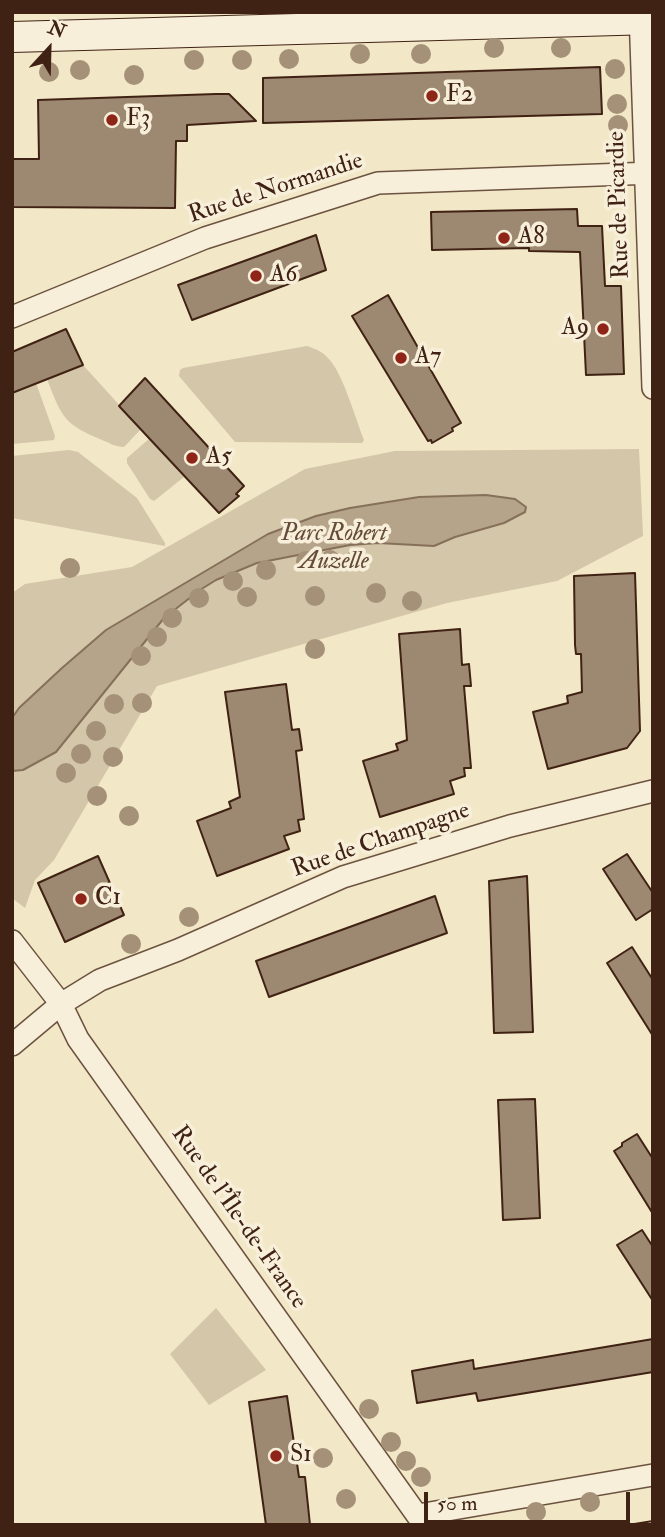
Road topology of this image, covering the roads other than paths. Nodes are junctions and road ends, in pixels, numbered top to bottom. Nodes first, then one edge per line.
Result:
1 (644, 17) edge
2 (12, 37) edge
3 (649, 173) edge
4 (12, 317) edge
5 (653, 388) edge
6 (653, 791) edge
7 (12, 942) edge
8 (61, 1004) junction
9 (12, 1045) edge
10 (653, 1475) edge
11 (421, 1520) edge

1 - 2 street
1 - 3 street, Rue de Picardie
3 - 4 street, Rue de Normandie
3 - 5 street, Rue de Picardie
6 - 8 street, Rue de Champagne
7 - 8 street, Rue de l'Île-de-France
8 - 9 street, Rue de Champagne
8 - 11 street, Rue de l'Île-de-France
10 - 11 street

